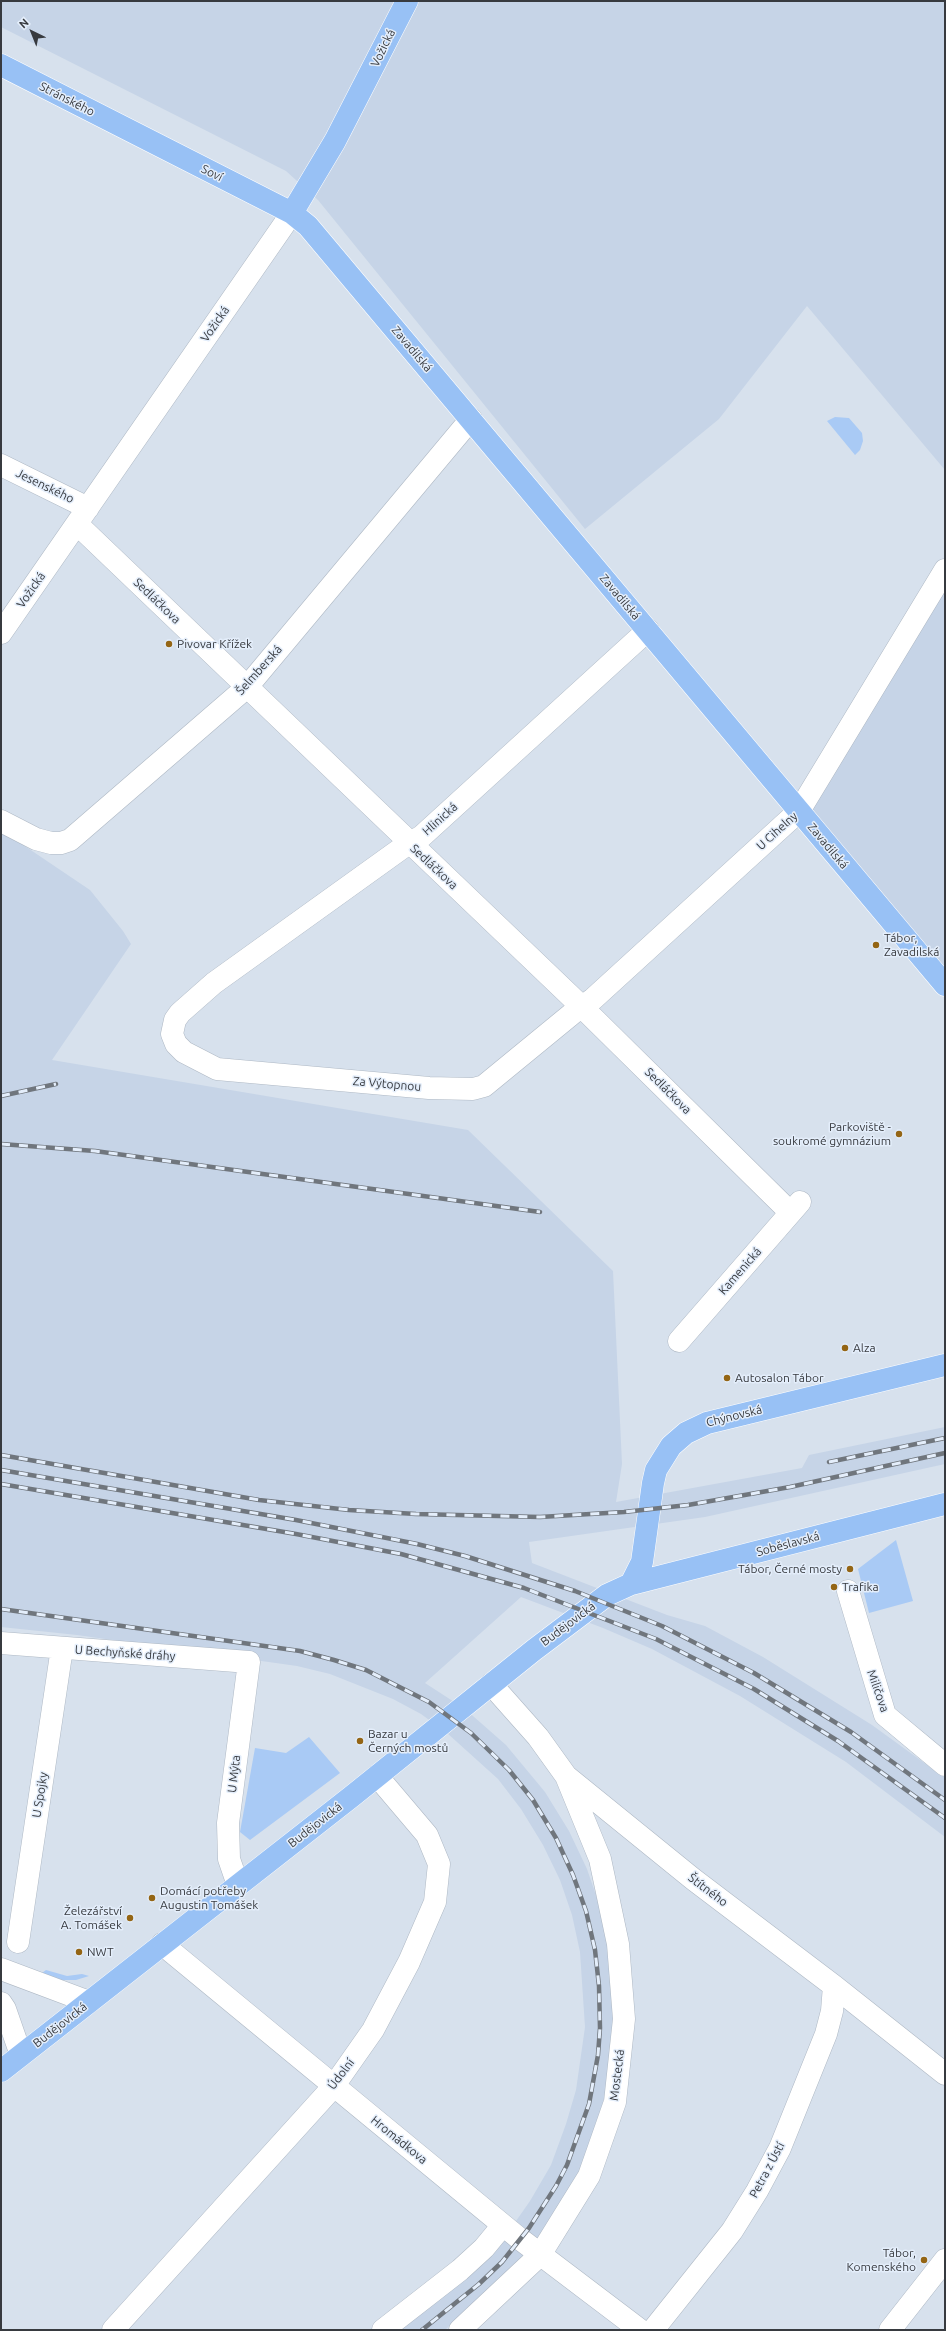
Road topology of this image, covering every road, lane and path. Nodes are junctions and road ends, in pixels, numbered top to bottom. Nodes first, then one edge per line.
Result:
1 (407, 1) edge
2 (1, 65) edge
3 (132, 132) joint
4 (292, 213) junction
5 (471, 419) junction
6 (1, 465) edge
7 (83, 516) junction
8 (945, 570) edge
9 (648, 630) junction
10 (1, 633) edge
11 (247, 687) junction
12 (799, 811) junction
13 (1, 821) edge
14 (409, 844) junction
15 (945, 985) edge
16 (582, 1007) junction
17 (173, 1040) joint
18 (796, 1206) joint
19 (679, 1341) dead end
20 (945, 1365) edge
21 (945, 1504) edge
22 (631, 1584) junction
23 (848, 1592) dead end
24 (1, 1642) edge
25 (62, 1648) junction
26 (249, 1662) joint
27 (491, 1684) junction
28 (945, 1765) edge
29 (377, 1776) junction
30 (566, 1776) junction
31 (238, 1885) junction
32 (18, 1942) dead end
33 (162, 1944) junction
34 (1, 1969) edge
35 (834, 1986) junction
36 (89, 2002) junction
37 (1, 2003) edge
38 (21, 2055) junction
39 (1, 2071) edge
40 (945, 2074) edge
41 (333, 2087) junction
42 (503, 2225) junction
43 (540, 2255) junction
44 (945, 2260) edge
45 (113, 2330) edge
46 (383, 2330) edge
47 (460, 2330) edge
48 (640, 2330) edge
49 (653, 2330) edge
50 (890, 2330) edge

1 - 4 main road, Vožická
2 - 3 main road, Stránského
3 - 4 main road, Soví
4 - 5 main road, Zavadilská
4 - 7 street, Vožická
5 - 9 main road, Zavadilská
5 - 11 street, Šelmberská
6 - 7 street, Jesenského
7 - 10 street, Vožická
7 - 11 street, Sedláčkova
8 - 12 street, U Cihelny
9 - 12 main road, Zavadilská
9 - 14 street, Hlinická
11 - 13 street, Šelmberská
11 - 14 street, Sedláčkova
12 - 15 main road, Zavadilská
12 - 16 street, U Cihelny
14 - 16 street, Sedláčkova
14 - 17 street, Hlinická
16 - 17 street, Za Výtopnou
16 - 18 street, Sedláčkova
18 - 19 street, Kamenická
20 - 22 main road, Chýnovská
21 - 22 main road, Soběslavská
22 - 27 main road, Budějovická
23 - 28 street, Miličova
24 - 25 street, U Bechyňské dráhy
25 - 26 street, U Bechyňské dráhy
25 - 32 street, U Spojky
26 - 31 street, U Mýta
27 - 29 main road, Budějovická
27 - 30 street, Štítného
29 - 31 main road, Budějovická
29 - 41 street, Údolní
30 - 35 street, Štítného
30 - 43 street, Mostecká
31 - 33 main road, Budějovická
33 - 36 main road, Budějovická
33 - 41 street, Hromádkova
34 - 36 street
35 - 40 street, Štítného
35 - 49 street, Petra z Ústí
36 - 38 main road, Budějovická
37 - 38 street
38 - 39 main road, Budějovická
41 - 42 street, Hromádkova
41 - 45 street, Údolní
42 - 43 street, Hromádkova
42 - 46 street
43 - 47 street, Mostecká
43 - 48 street, Hromádkova
44 - 50 street

